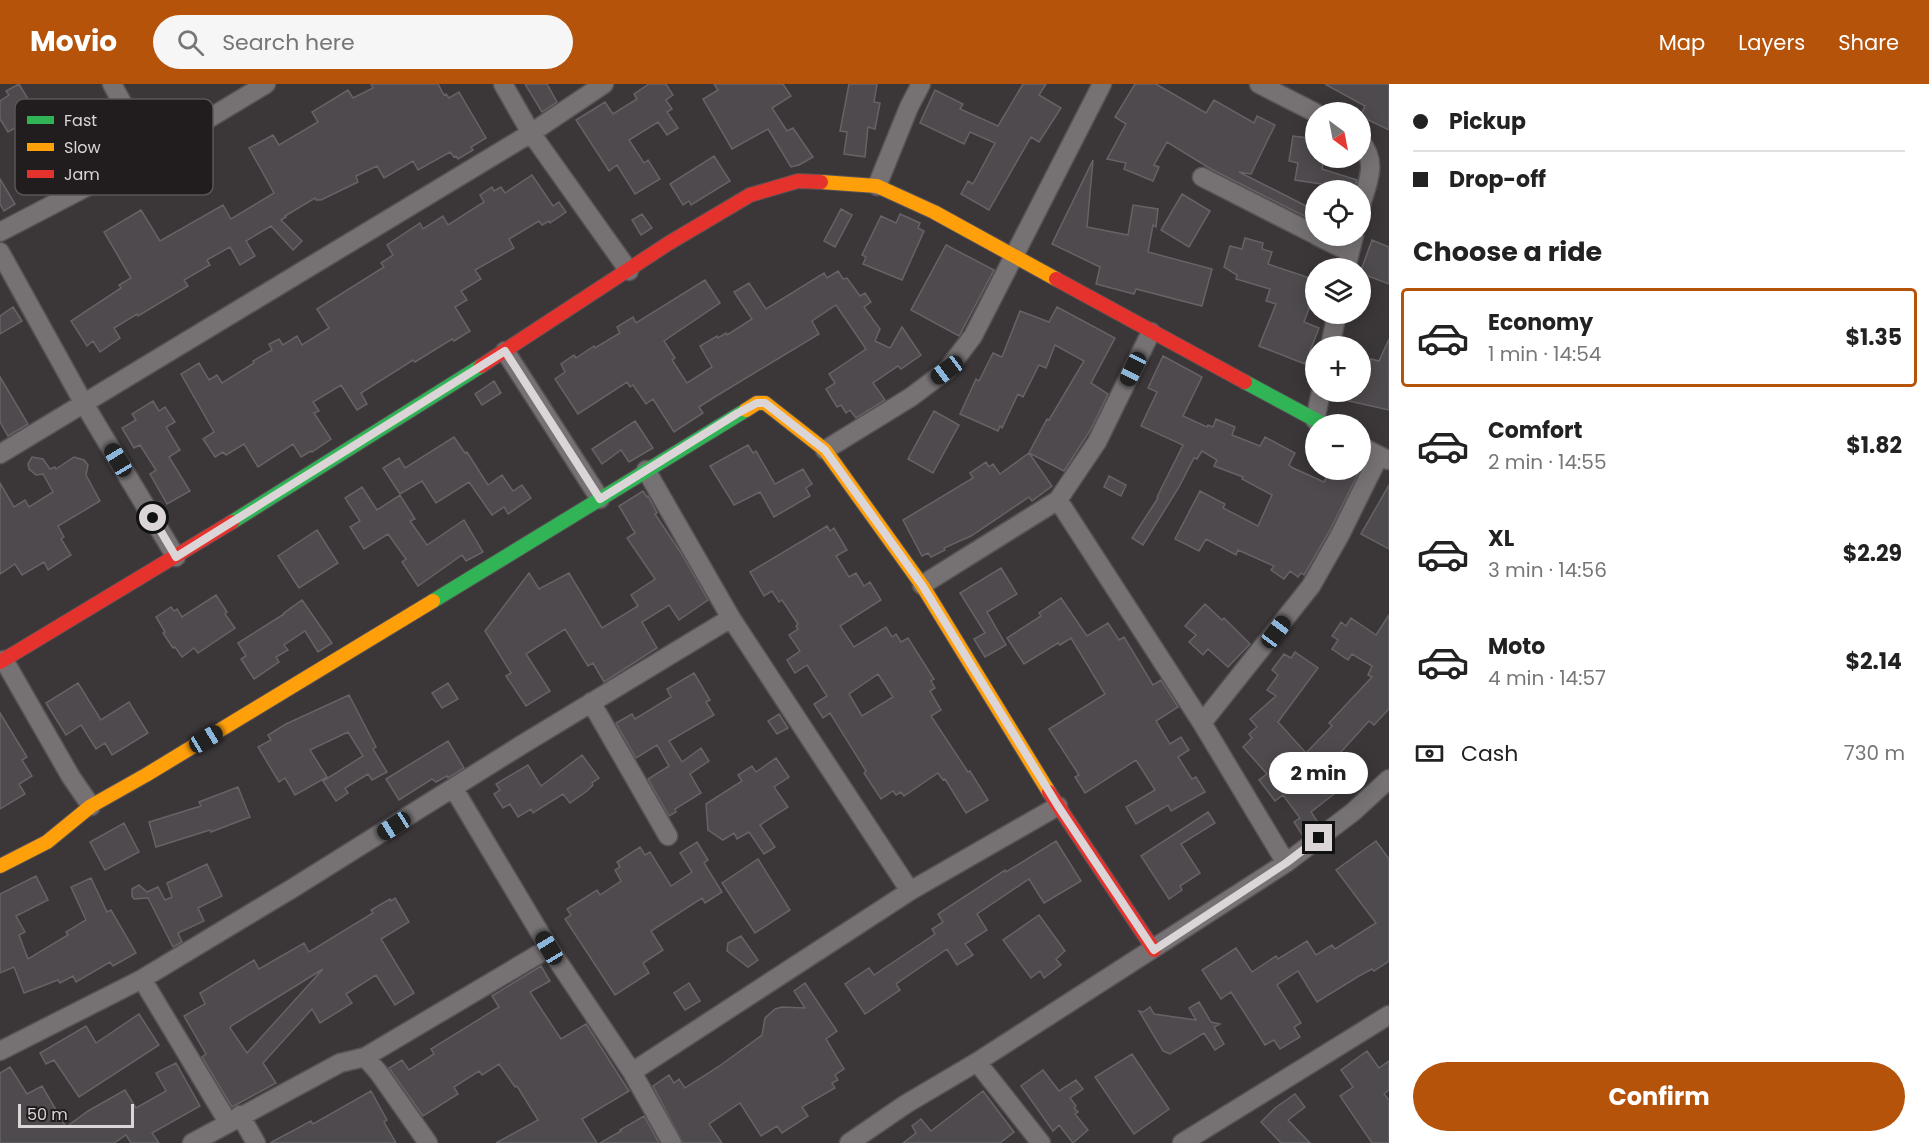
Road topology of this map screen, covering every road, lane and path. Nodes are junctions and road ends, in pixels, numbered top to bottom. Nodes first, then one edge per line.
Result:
1 (112, 84) edge
2 (266, 84) edge
3 (503, 84) edge
4 (604, 84) edge
5 (921, 84) edge
6 (1102, 84) edge
7 (1260, 84) edge
8 (120, 99) edge
9 (1305, 107) edge
10 (213, 116) edge
11 (531, 133) junction
12 (1202, 177) dead end
13 (877, 186) junction
14 (71, 195) edge
15 (1305, 229) edge
16 (0, 232) edge
17 (0, 252) edge
18 (1015, 255) junction
19 (629, 271) junction
20 (1151, 332) junction
21 (505, 351) junction
22 (83, 402) junction
23 (1305, 414) edge
24 (825, 450) junction
25 (0, 454) edge
26 (1384, 458) edge
27 (646, 471) junction
28 (600, 499) junction
29 (1058, 500) junction
30 (176, 557) junction
31 (922, 585) junction
32 (731, 618) junction
33 (2, 661) edge
34 (591, 702) junction
35 (1202, 723) junction
36 (1389, 779) edge
37 (454, 789) junction
38 (91, 806) junction
39 (1058, 806) junction
40 (668, 836) dead end
41 (1286, 863) junction
42 (0, 866) edge
43 (910, 891) junction
44 (549, 948) junction
45 (1154, 950) junction
46 (142, 979) junction
47 (1389, 1015) edge
48 (0, 1051) edge
49 (366, 1057) junction
50 (977, 1062) junction
51 (632, 1072) junction
52 (234, 1119) junction
53 (852, 1142) edge
54 (192, 1143) edge
55 (256, 1143) edge
56 (428, 1143) edge
57 (672, 1143) edge
58 (1041, 1143) edge
59 (1182, 1143) edge

1 - 8 street
2 - 10 street
3 - 11 street
4 - 11 street
5 - 13 street
6 - 18 street
7 - 9 street
11 - 19 street
11 - 22 street
12 - 15 street
13 - 18 street
13 - 19 street
14 - 16 street
17 - 22 street
18 - 20 street
18 - 24 street
19 - 21 street
20 - 23 street
20 - 29 street
21 - 28 street
21 - 30 street
22 - 25 street
22 - 30 street
24 - 27 street
24 - 31 street
26 - 35 street
27 - 28 street
27 - 32 street
28 - 38 street
29 - 31 street
29 - 35 street
30 - 33 street
31 - 39 street
32 - 34 street
32 - 43 street
33 - 38 street
34 - 37 street
34 - 40 street
35 - 41 street
36 - 41 street
37 - 44 street
37 - 46 street
38 - 42 street
39 - 43 street
39 - 45 street
41 - 45 street
43 - 51 street
44 - 49 street
44 - 51 street
45 - 50 street
46 - 48 street
46 - 52 street
47 - 59 street
49 - 52 street
49 - 56 street
50 - 53 street
50 - 58 street
51 - 57 street
52 - 54 street
52 - 55 street

